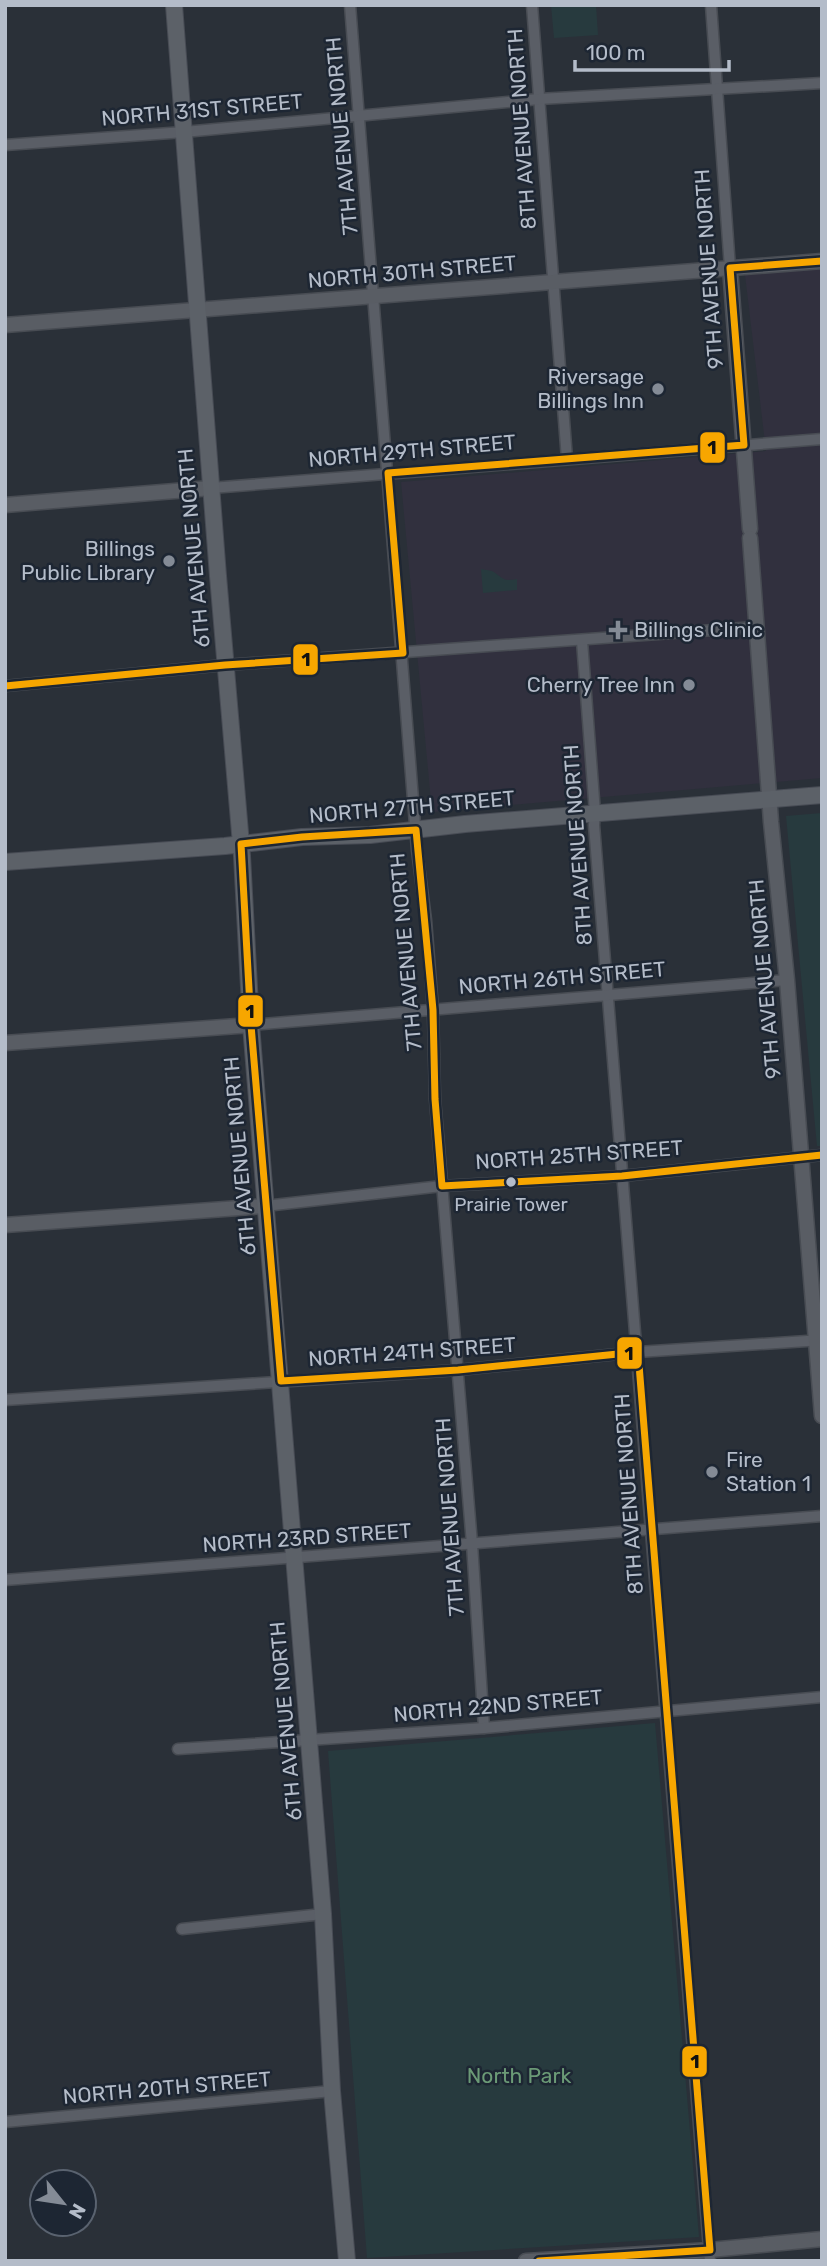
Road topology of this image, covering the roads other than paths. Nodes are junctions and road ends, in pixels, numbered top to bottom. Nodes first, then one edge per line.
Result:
1 (174, 5) edge
2 (351, 5) edge
3 (532, 5) edge
4 (711, 5) edge
5 (822, 83) edge
6 (717, 90) junction
7 (539, 99) junction
8 (361, 115) junction
9 (184, 132) junction
10 (5, 145) edge
11 (822, 261) edge
12 (730, 268) junction
13 (553, 282) junction
14 (375, 296) junction
15 (197, 310) junction
16 (5, 325) edge
17 (822, 439) edge
18 (744, 445) junction
19 (567, 459) junction
20 (388, 474) junction
21 (211, 488) junction
22 (5, 505) edge
23 (756, 627) junction
24 (582, 640) junction
25 (402, 653) junction
26 (225, 665) junction
27 (5, 686) edge
28 (822, 795) edge
29 (770, 800) junction
30 (596, 813) junction
31 (416, 830) junction
32 (241, 844) junction
33 (5, 862) edge
34 (788, 980) junction
35 (608, 996) junction
36 (433, 1010) junction
37 (251, 1025) junction
38 (5, 1043) edge
39 (822, 1155) edge
40 (802, 1157) junction
41 (622, 1176) junction
42 (442, 1186) junction
43 (265, 1206) junction
44 (5, 1225) edge
45 (818, 1340) edge
46 (638, 1352) junction
47 (458, 1370) junction
48 (281, 1381) junction
49 (5, 1401) edge
50 (822, 1416) edge
51 (822, 1517) edge
52 (650, 1530) junction
53 (472, 1544) junction
54 (293, 1558) junction
55 (5, 1580) edge
56 (822, 1697) edge
57 (664, 1711) junction
58 (484, 1728) junction
59 (309, 1741) junction
60 (178, 1749) dead end
61 (323, 1914) junction
62 (182, 1929) dead end
63 (332, 2091) junction
64 (5, 2122) edge
65 (822, 2239) edge
66 (710, 2255) edge
67 (532, 2260) edge
68 (347, 2261) edge

1 - 9 main road, 6TH AVENUE NORTH
2 - 8 street, 7TH AVENUE NORTH
3 - 7 street, 8TH AVENUE NORTH
4 - 6 street, 9TH AVENUE NORTH
5 - 6 street, NORTH 31ST STREET
6 - 7 street, NORTH 31ST STREET
6 - 12 street, 9TH AVENUE NORTH
7 - 8 street, NORTH 31ST STREET
7 - 13 street, 8TH AVENUE NORTH
8 - 9 street, NORTH 31ST STREET
8 - 14 street, 7TH AVENUE NORTH
9 - 10 street, NORTH 31ST STREET
9 - 15 main road, 6TH AVENUE NORTH
11 - 12 street, NORTH 30TH STREET
12 - 13 street, NORTH 30TH STREET
12 - 18 street, 9TH AVENUE NORTH
13 - 14 street, NORTH 30TH STREET
13 - 19 street, 8TH AVENUE NORTH
14 - 15 street, NORTH 30TH STREET
14 - 20 street, 7TH AVENUE NORTH
15 - 16 street, NORTH 30TH STREET
15 - 21 main road, 6TH AVENUE NORTH
17 - 18 street, NORTH 29TH STREET
18 - 19 street, NORTH 29TH STREET
18 - 23 street, 9TH AVENUE NORTH
19 - 20 street, NORTH 29TH STREET
20 - 21 street, NORTH 29TH STREET
20 - 25 street, 7TH AVENUE NORTH
21 - 22 street, NORTH 29TH STREET
21 - 26 main road, 6TH AVENUE NORTH
23 - 24 street
23 - 29 street, 9TH AVENUE NORTH
24 - 25 street
24 - 30 street, 8TH AVENUE NORTH
25 - 26 street
25 - 31 street, 7TH AVENUE NORTH
26 - 27 street
26 - 32 main road, 6TH AVENUE NORTH
28 - 29 main road, NORTH 27TH STREET
29 - 30 main road, NORTH 27TH STREET
29 - 34 street, 9TH AVENUE NORTH
30 - 31 main road, NORTH 27TH STREET
30 - 35 street, 8TH AVENUE NORTH
31 - 32 main road, NORTH 27TH STREET
31 - 36 street, 7TH AVENUE NORTH
32 - 33 main road, NORTH 27TH STREET
32 - 37 main road, 6TH AVENUE NORTH
34 - 35 street, NORTH 26TH STREET
34 - 40 street, 9TH AVENUE NORTH
35 - 36 street, NORTH 26TH STREET
35 - 41 street, 8TH AVENUE NORTH
36 - 37 street, NORTH 26TH STREET
36 - 42 street, 7TH AVENUE NORTH
37 - 38 street, NORTH 26TH STREET
37 - 43 main road, 6TH AVENUE NORTH
39 - 40 street, NORTH 25TH STREET
40 - 41 street, NORTH 25TH STREET
40 - 45 street, 9TH AVENUE NORTH
41 - 42 street, NORTH 25TH STREET
41 - 46 street, 8TH AVENUE NORTH
42 - 43 street, NORTH 25TH STREET
42 - 47 street, 7TH AVENUE NORTH
43 - 44 street, NORTH 25TH STREET
43 - 48 main road, 6TH AVENUE NORTH
45 - 46 street, NORTH 24TH STREET
45 - 50 street, 9TH AVENUE NORTH
46 - 47 street, NORTH 24TH STREET
46 - 52 street, 8TH AVENUE NORTH
47 - 48 street, NORTH 24TH STREET
47 - 53 street, 7TH AVENUE NORTH
48 - 49 street, NORTH 24TH STREET
48 - 54 main road, 6TH AVENUE NORTH
51 - 52 street, NORTH 23RD STREET
52 - 53 street, NORTH 23RD STREET
52 - 57 street, 8TH AVENUE NORTH
53 - 54 street, NORTH 23RD STREET
53 - 58 street, 7TH AVENUE NORTH
54 - 55 street, NORTH 23RD STREET
54 - 59 main road, 6TH AVENUE NORTH
56 - 57 street, NORTH 22ND STREET
57 - 58 street, NORTH 22ND STREET
57 - 66 street, 8TH AVENUE NORTH
58 - 59 street, NORTH 22ND STREET
59 - 60 street, NORTH 22ND STREET
59 - 61 main road, 6TH AVENUE NORTH
61 - 62 street
61 - 63 main road, 6TH AVENUE NORTH
63 - 64 street, NORTH 20TH STREET
63 - 68 main road, 6TH AVENUE NORTH
65 - 66 street
66 - 67 street

